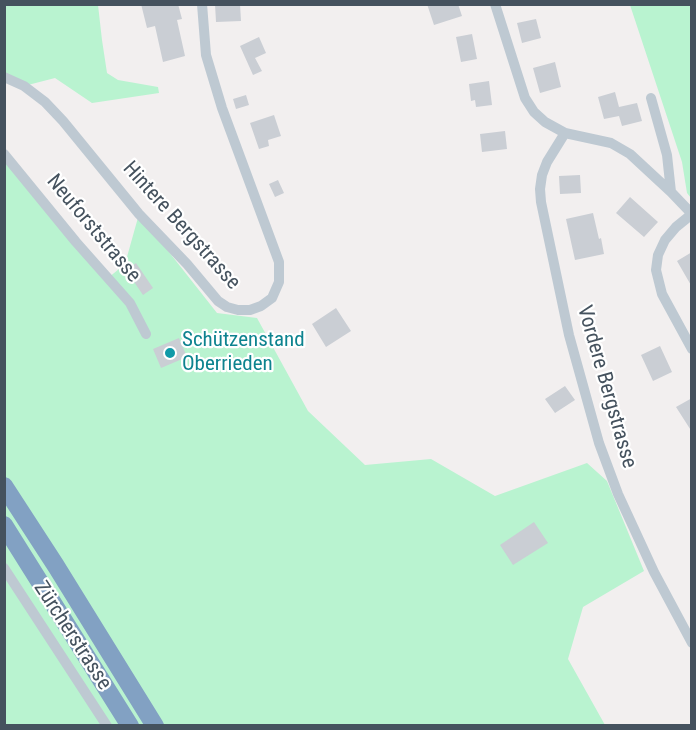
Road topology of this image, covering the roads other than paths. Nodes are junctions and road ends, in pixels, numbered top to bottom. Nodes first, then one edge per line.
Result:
1 (202, 4) edge
2 (495, 4) edge
3 (10, 79) edge
4 (4, 88) edge
5 (651, 98) dead end
6 (565, 133) junction
7 (4, 154) edge
8 (670, 192) junction
9 (692, 214) edge
10 (146, 334) dead end
11 (692, 349) edge
12 (4, 486) edge
13 (4, 525) edge
14 (4, 568) edge
15 (692, 643) edge
16 (107, 726) edge
17 (130, 726) edge
18 (155, 726) edge

1 - 3 street, Hintere Bergstrasse
2 - 6 street
3 - 4 street
5 - 8 street
6 - 8 street
6 - 15 street, Vordere Bergstrasse
7 - 10 street, Neuforststrasse
8 - 9 street
9 - 11 street
12 - 18 highway
13 - 17 highway
14 - 16 street, Zürcherstrasse

